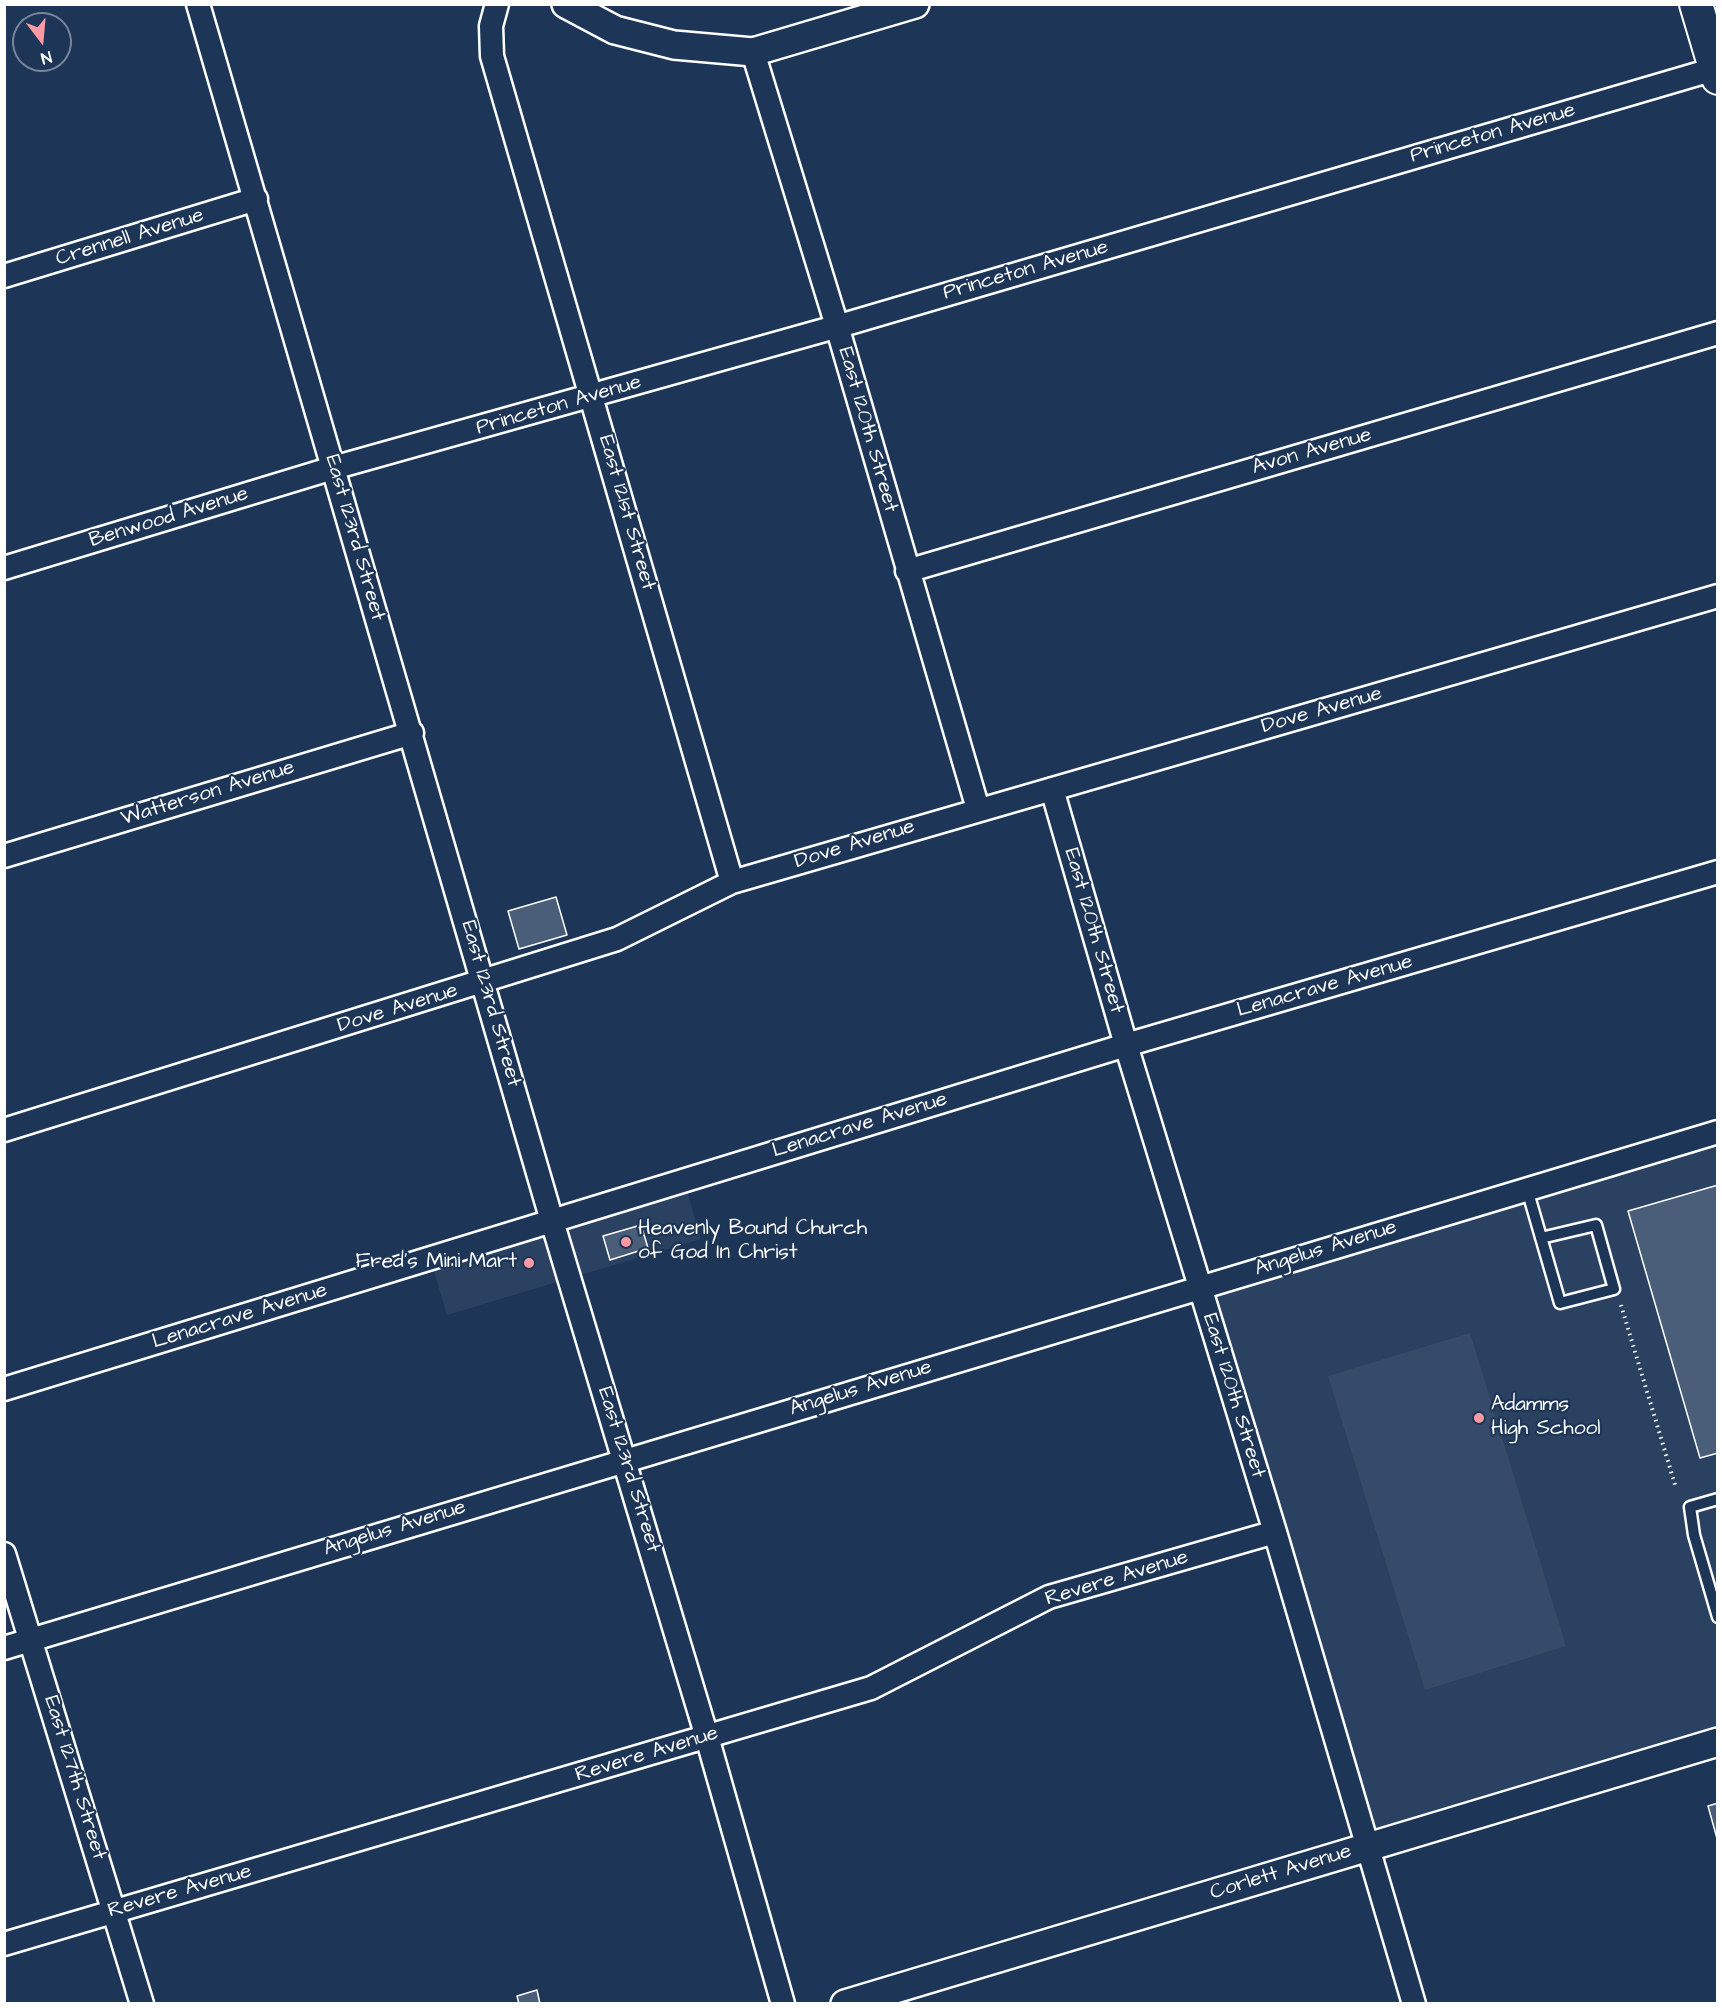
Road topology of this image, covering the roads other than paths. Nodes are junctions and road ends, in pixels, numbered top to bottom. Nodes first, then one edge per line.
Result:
1 (198, 4) edge
2 (497, 4) edge
3 (566, 4) edge
4 (915, 4) edge
5 (1696, 4) edge
6 (753, 52) junction
7 (1717, 71) edge
8 (256, 200) junction
9 (4, 276) edge
10 (837, 326) junction
11 (1718, 333) edge
12 (592, 396) junction
13 (333, 468) junction
14 (4, 568) edge
15 (907, 571) junction
16 (1718, 596) edge
17 (412, 733) junction
18 (1052, 789) junction
19 (978, 809) junction
20 (4, 855) edge
21 (1718, 872) edge
22 (732, 882) junction
23 (484, 983) junction
24 (1126, 1045) junction
25 (4, 1130) edge
26 (1718, 1132) edge
27 (1527, 1189) junction
28 (552, 1221) junction
29 (1541, 1238) junction
30 (1200, 1287) junction
31 (4, 1389) edge
32 (625, 1460) junction
33 (1718, 1499) edge
34 (1275, 1532) junction
35 (4, 1554) edge
36 (1718, 1617) edge
37 (32, 1640) junction
38 (4, 1648) edge
39 (707, 1737) junction
40 (1718, 1742) edge
41 (1366, 1847) junction
42 (115, 1911) junction
43 (4, 1944) edge
44 (142, 2004) edge
45 (783, 2004) edge
46 (845, 2004) edge
47 (1414, 2004) edge

1 - 8 street, East 123rd Street
2 - 12 street, East 121st Street
3 - 6 street
4 - 6 street
5 - 7 main road
6 - 10 street, East 120th Street
7 - 10 street, Princeton Avenue
8 - 9 street, Crennell Avenue
8 - 13 street, East 123rd Street
10 - 12 street, Princeton Avenue
10 - 15 street, East 120th Street
11 - 15 street, Avon Avenue
12 - 13 street, Princeton Avenue
12 - 22 street, East 121st Street
13 - 14 street, Benwood Avenue
13 - 17 street, East 123rd Street
15 - 19 street, East 120th Street
16 - 18 street, Dove Avenue
17 - 20 street, Watterson Avenue
17 - 23 street, East 123rd Street
18 - 19 street, Dove Avenue
18 - 24 street, East 120th Street
19 - 22 street, Dove Avenue
21 - 24 street, Lenacrave Avenue
22 - 23 street, Dove Avenue
23 - 25 street, Dove Avenue
23 - 28 street, East 123rd Street
24 - 28 street, Lenacrave Avenue
24 - 30 street, East 120th Street
26 - 27 street, Angelus Avenue
27 - 29 lane
27 - 30 street, Angelus Avenue
28 - 31 street, Lenacrave Avenue
28 - 32 street, East 123rd Street
29 - 29 lane
30 - 32 street, Angelus Avenue
30 - 34 street, East 120th Street
32 - 37 street, Angelus Avenue
32 - 39 street, East 123rd Street
33 - 36 lane
34 - 39 street, Revere Avenue
34 - 41 street, East 120th Street
35 - 37 street, East 127th Street
37 - 38 street, Angelus Avenue
37 - 42 street, East 127th Street
39 - 42 street, Revere Avenue
39 - 45 street, East 123rd Street
40 - 41 street, Corlett Avenue
41 - 46 street, Corlett Avenue
41 - 47 street, East 120th Street
42 - 43 street, Revere Avenue
42 - 44 street, East 127th Street

